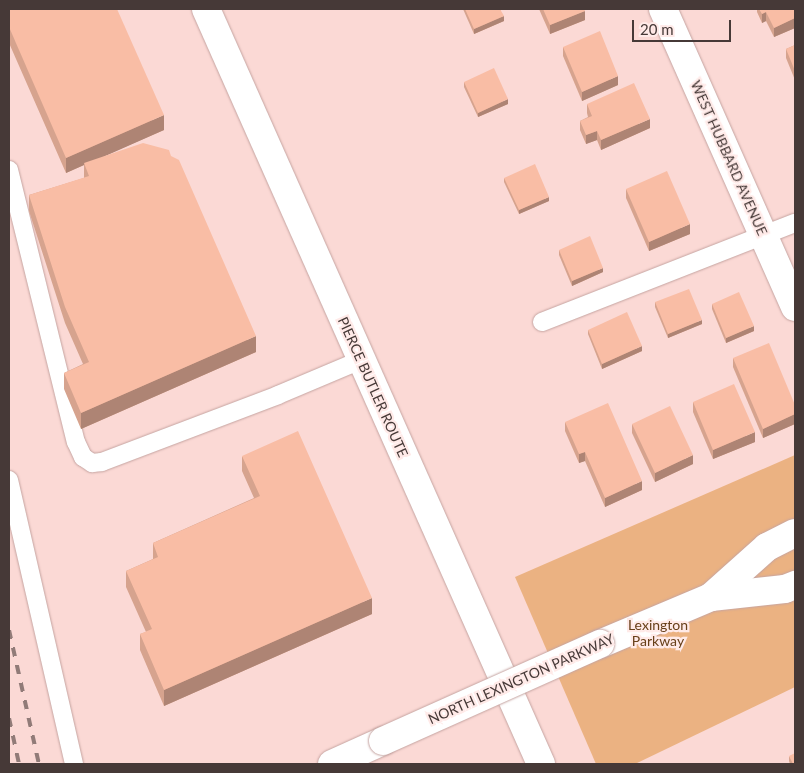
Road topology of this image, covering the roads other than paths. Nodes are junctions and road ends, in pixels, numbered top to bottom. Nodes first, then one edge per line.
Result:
1 (206, 9) edge
2 (663, 9) edge
3 (9, 170) edge
4 (795, 224) edge
5 (764, 237) junction
6 (795, 307) edge
7 (542, 322) dead end
8 (361, 360) junction
9 (9, 480) edge
10 (795, 533) edge
11 (795, 585) edge
12 (710, 597) junction
13 (74, 764) edge
14 (332, 764) edge
15 (541, 764) edge

1 - 8 main road, PIERCE BUTLER ROUTE
2 - 5 main road, WEST HUBBARD AVENUE
3 - 8 lane
4 - 5 lane
5 - 6 main road, WEST HUBBARD AVENUE
5 - 7 lane
8 - 15 main road, PIERCE BUTLER ROUTE
9 - 13 lane
10 - 12 main road
11 - 12 main road
12 - 14 main road, NORTH LEXINGTON PARKWAY, bridge

